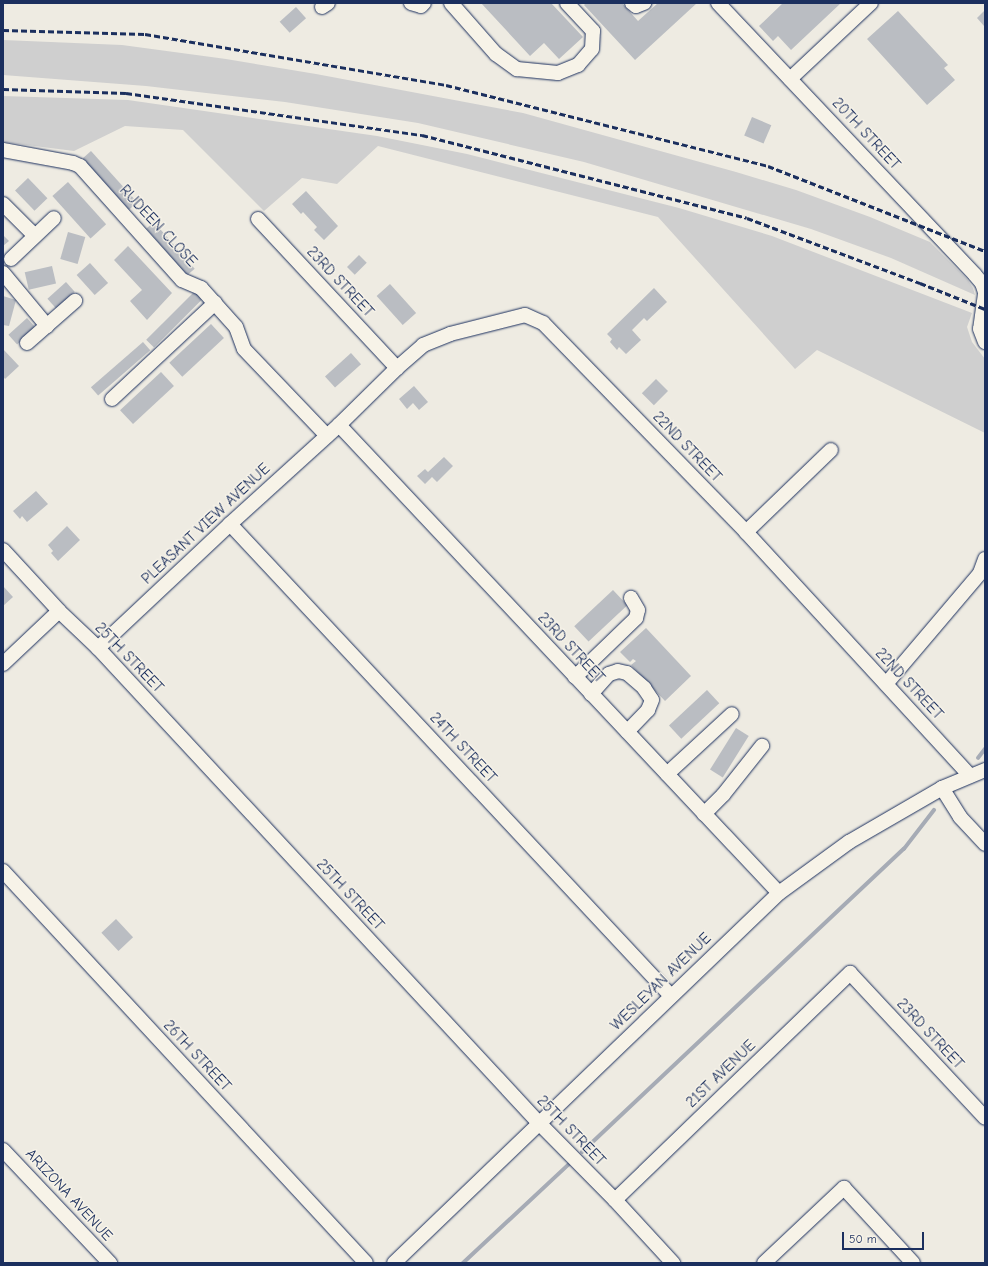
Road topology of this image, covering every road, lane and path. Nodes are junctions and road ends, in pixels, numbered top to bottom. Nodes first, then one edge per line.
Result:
1 (411, 3) edge
2 (424, 3) edge
3 (451, 3) edge
4 (567, 3) edge
5 (632, 3) edge
6 (644, 3) edge
7 (718, 3) edge
8 (870, 3) edge
9 (790, 79) junction
10 (3, 150) edge
11 (3, 204) edge
12 (54, 218) dead end
13 (258, 219) dead end
14 (35, 236) junction
15 (11, 259) dead end
16 (3, 273) edge
17 (985, 293) edge
18 (76, 301) dead end
19 (214, 303) junction
20 (47, 326) junction
21 (985, 342) edge
22 (27, 343) dead end
23 (397, 368) junction
24 (112, 399) dead end
25 (339, 425) junction
26 (327, 436) junction
27 (831, 450) dead end
28 (230, 524) junction
29 (746, 532) junction
30 (3, 550) edge
31 (985, 559) edge
32 (631, 598) dead end
33 (59, 611) junction
34 (98, 648) junction
35 (3, 664) edge
36 (575, 677) junction
37 (886, 684) junction
38 (591, 694) junction
39 (732, 714) dead end
40 (627, 732) junction
41 (762, 746) dead end
42 (985, 770) edge
43 (667, 774) junction
44 (970, 776) junction
45 (942, 788) junction
46 (704, 814) junction
47 (985, 844) edge
48 (3, 871) edge
49 (779, 893) junction
50 (850, 973) joint
51 (671, 996) junction
52 (985, 1118) edge
53 (539, 1123) junction
54 (3, 1150) edge
55 (614, 1200) junction
56 (110, 1263) edge
57 (366, 1263) edge
58 (394, 1263) edge
59 (673, 1263) edge
60 (764, 1263) edge
61 (913, 1263) edge

1 - 2 street
3 - 4 street
5 - 6 street
7 - 9 street, 20TH STREET
8 - 9 street
9 - 17 street, 20TH STREET
10 - 19 street, RUDEEN CLOSE
11 - 14 street
12 - 14 street
13 - 23 street, 23RD STREET
14 - 15 street
16 - 20 street
17 - 21 street, 20TH STREET
18 - 20 street
19 - 24 street
19 - 26 street, RUDEEN CLOSE
20 - 22 street
23 - 25 street, 22ND STREET
23 - 29 street, 22ND STREET
25 - 26 street, PLEASANT VIEW AVENUE
25 - 36 street, 23RD STREET
26 - 28 street, PLEASANT VIEW AVENUE
27 - 29 street
28 - 34 street, PLEASANT VIEW AVENUE
28 - 51 street, 24TH STREET
29 - 37 street, 22ND STREET
30 - 33 street, 25TH STREET
31 - 37 street
32 - 36 street
33 - 34 street, 25TH STREET
33 - 35 street
34 - 53 street, 25TH STREET
36 - 38 street, 23RD STREET
37 - 44 street, 22ND STREET
38 - 40 street, 23RD STREET
38 - 40 street
39 - 43 street
40 - 43 street, 23RD STREET
41 - 46 street
42 - 44 street, WESLEYAN AVENUE
43 - 46 street, 23RD STREET
44 - 45 street, WESLEYAN AVENUE
45 - 47 street
45 - 49 street, WESLEYAN AVENUE
46 - 49 street, 23RD STREET
48 - 57 street, 26TH STREET
49 - 51 street, WESLEYAN AVENUE
50 - 52 street, 23RD STREET
50 - 55 street, 21ST AVENUE
51 - 53 street, WESLEYAN AVENUE
53 - 55 street, 25TH STREET
53 - 58 street, WESLEYAN AVENUE
54 - 56 street, ARIZONA AVENUE
55 - 59 street, 25TH STREET
60 - 61 street

